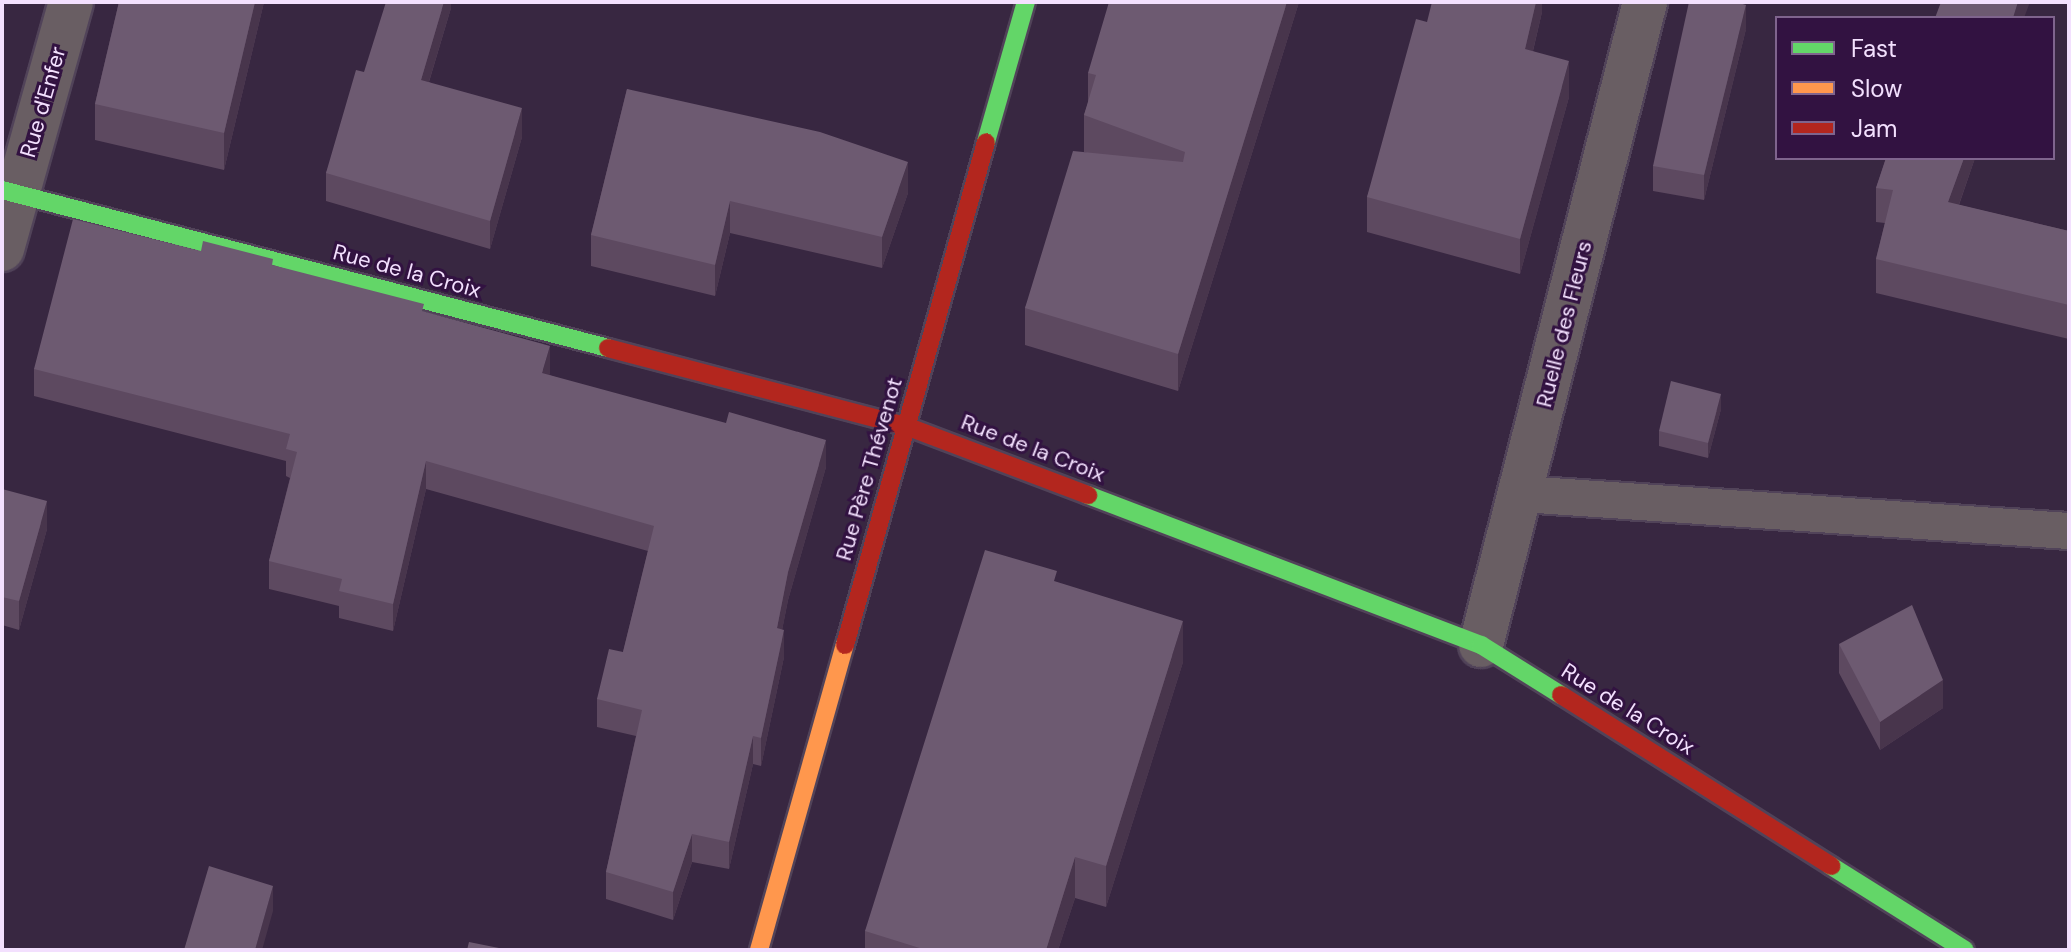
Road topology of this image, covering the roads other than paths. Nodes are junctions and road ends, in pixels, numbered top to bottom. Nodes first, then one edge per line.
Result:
1 (71, 2) edge
2 (1026, 2) edge
3 (1645, 2) edge
4 (9, 192) edge
5 (2, 249) edge
6 (906, 426) junction
7 (1522, 494) junction
8 (2069, 531) edge
9 (1481, 645) junction
10 (759, 950) edge
11 (1965, 950) edge

1 - 4 street, Rue d'Enfer
2 - 6 street, Rue Père Thévenot
3 - 7 street, Ruelle des Fleurs
4 - 5 street, Rue d'Enfer
4 - 6 street, Rue de la Croix
6 - 9 street, Rue de la Croix
6 - 10 street, Rue Père Thévenot
7 - 8 lane
7 - 9 street, Ruelle des Fleurs
9 - 11 street, Rue de la Croix

